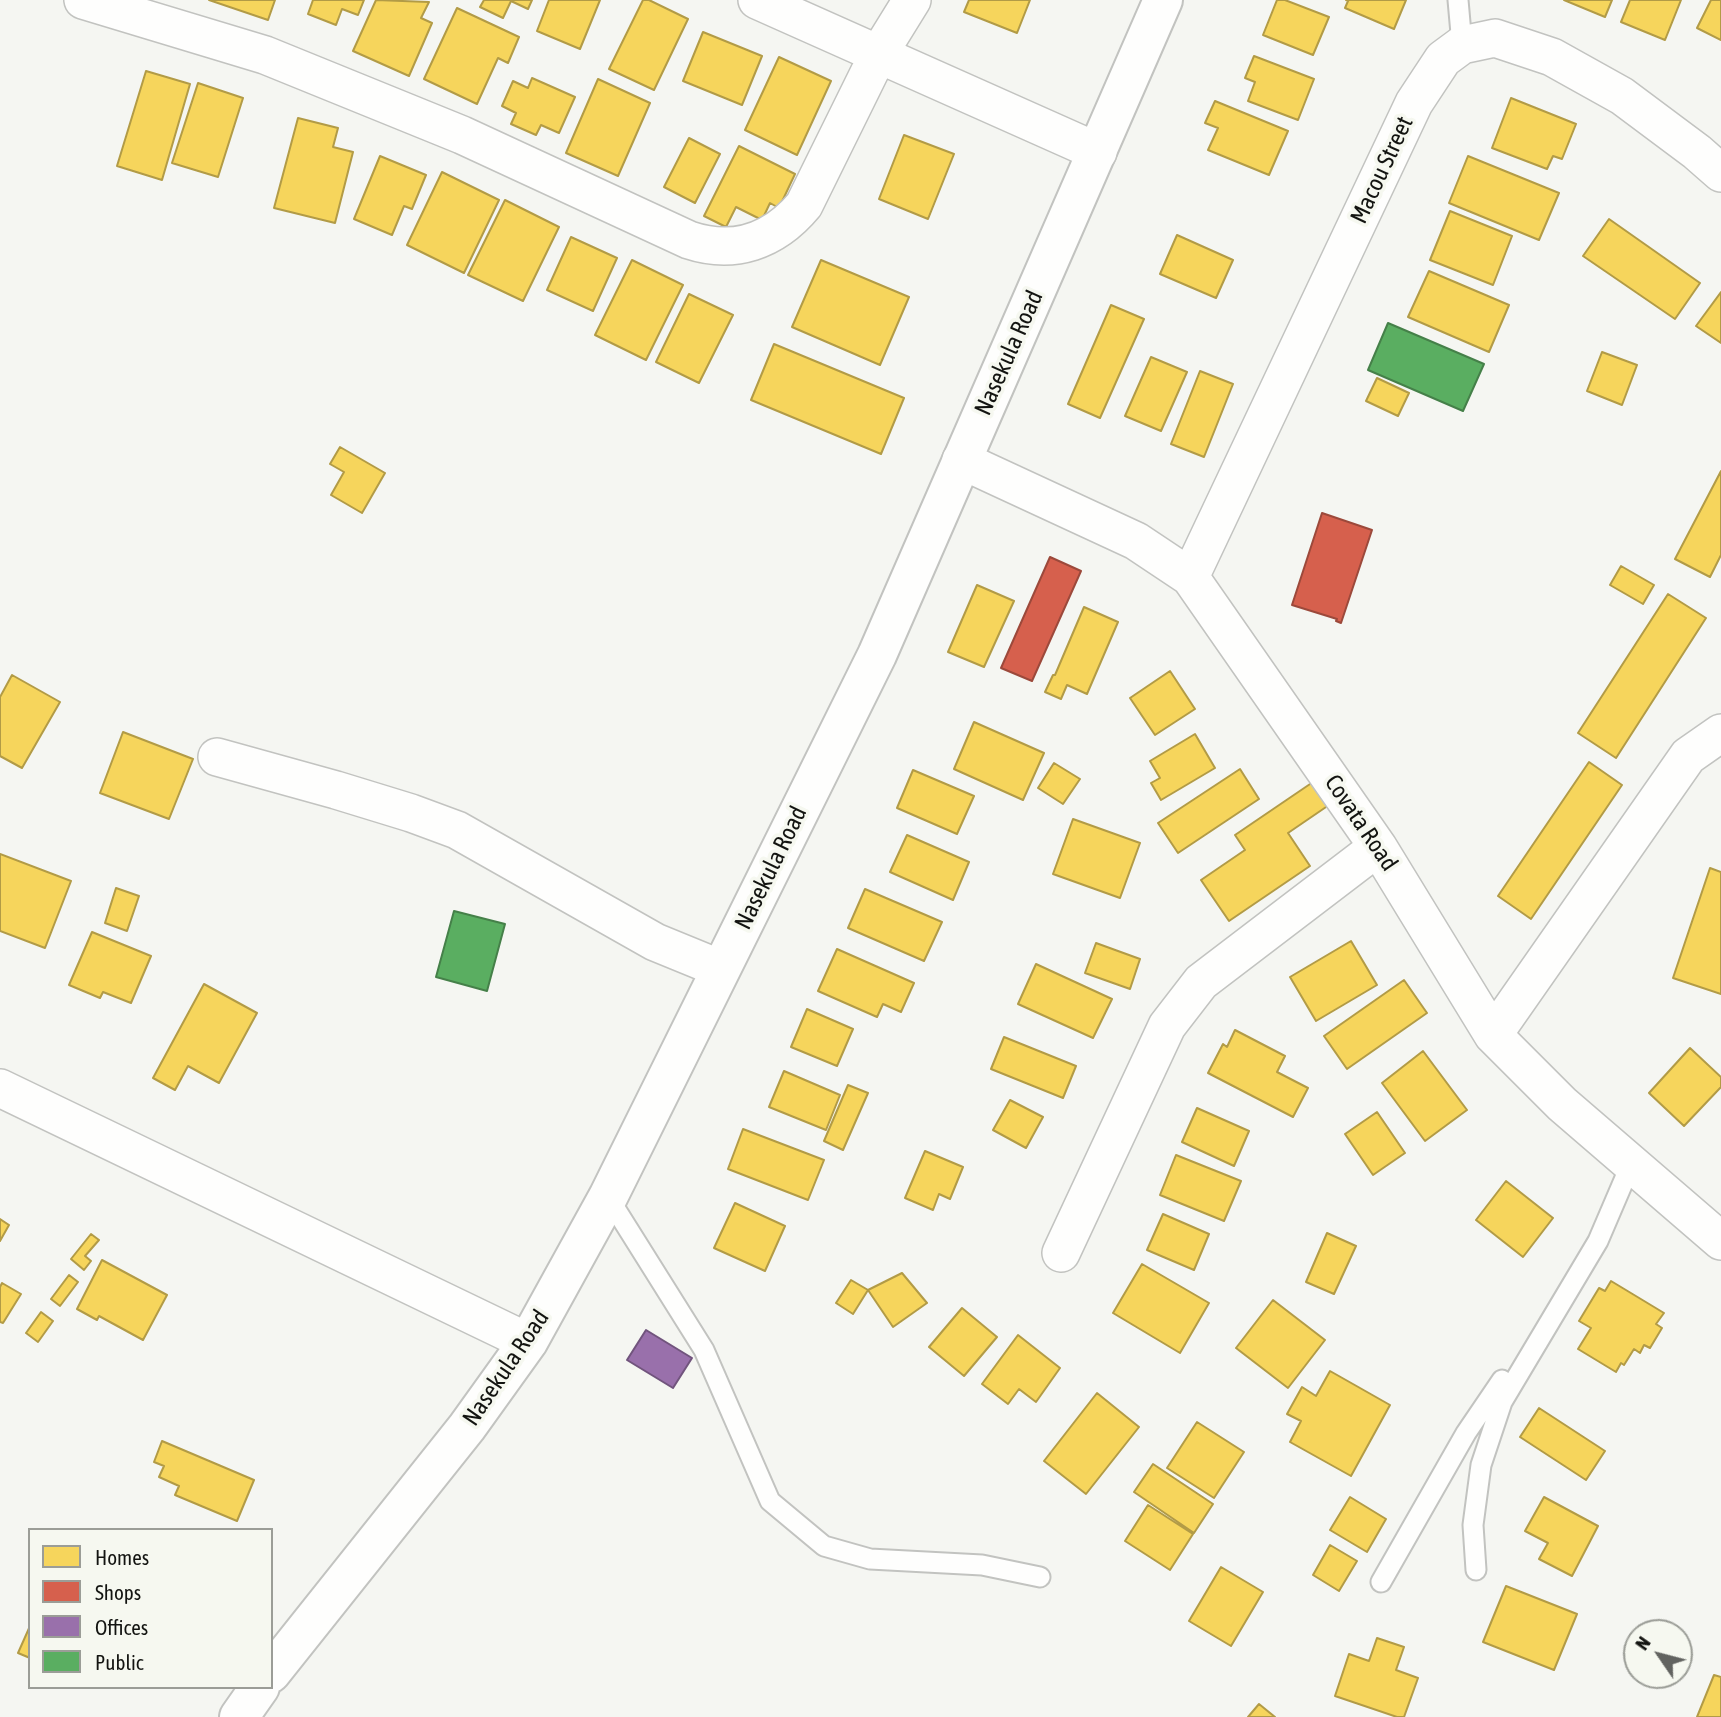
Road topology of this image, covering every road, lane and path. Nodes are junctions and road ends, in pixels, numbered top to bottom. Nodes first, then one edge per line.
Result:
1 (83, 0) edge
2 (757, 0) edge
3 (912, 0) edge
4 (1163, 0) edge
5 (1458, 0) edge
6 (1462, 45) junction
7 (878, 55) junction
8 (1098, 152) junction
9 (1721, 173) edge
10 (961, 460) junction
11 (1190, 577) junction
12 (1721, 733) edge
13 (217, 757) dead end
14 (1378, 847) junction
15 (721, 969) junction
16 (1493, 1035) junction
17 (0, 1088) edge
18 (1631, 1164) junction
19 (608, 1197) junction
20 (1598, 1241) junction
21 (1721, 1241) edge
22 (1061, 1253) dead end
23 (528, 1342) junction
24 (1476, 1570) dead end
25 (1040, 1577) dead end
26 (1381, 1582) dead end
27 (273, 1670) edge
28 (259, 1689) edge
29 (239, 1717) edge

1 - 7 street
2 - 7 street
3 - 7 street
4 - 8 main road, Nasekula Road
5 - 6 lane
6 - 9 street
6 - 11 street, Macou Street
7 - 8 street
8 - 10 main road, Nasekula Road
10 - 11 street, Covata Road
10 - 15 main road, Nasekula Road
11 - 14 street, Covata Road
12 - 16 street
13 - 15 street
14 - 16 street, Covata Road
14 - 22 street
15 - 19 main road, Nasekula Road
16 - 18 street, Covata Road
17 - 23 street
18 - 20 lane
18 - 21 street, Covata Road
19 - 23 main road, Nasekula Road
19 - 25 lane
20 - 24 lane
20 - 26 lane
23 - 27 main road, Nasekula Road
28 - 29 main road

